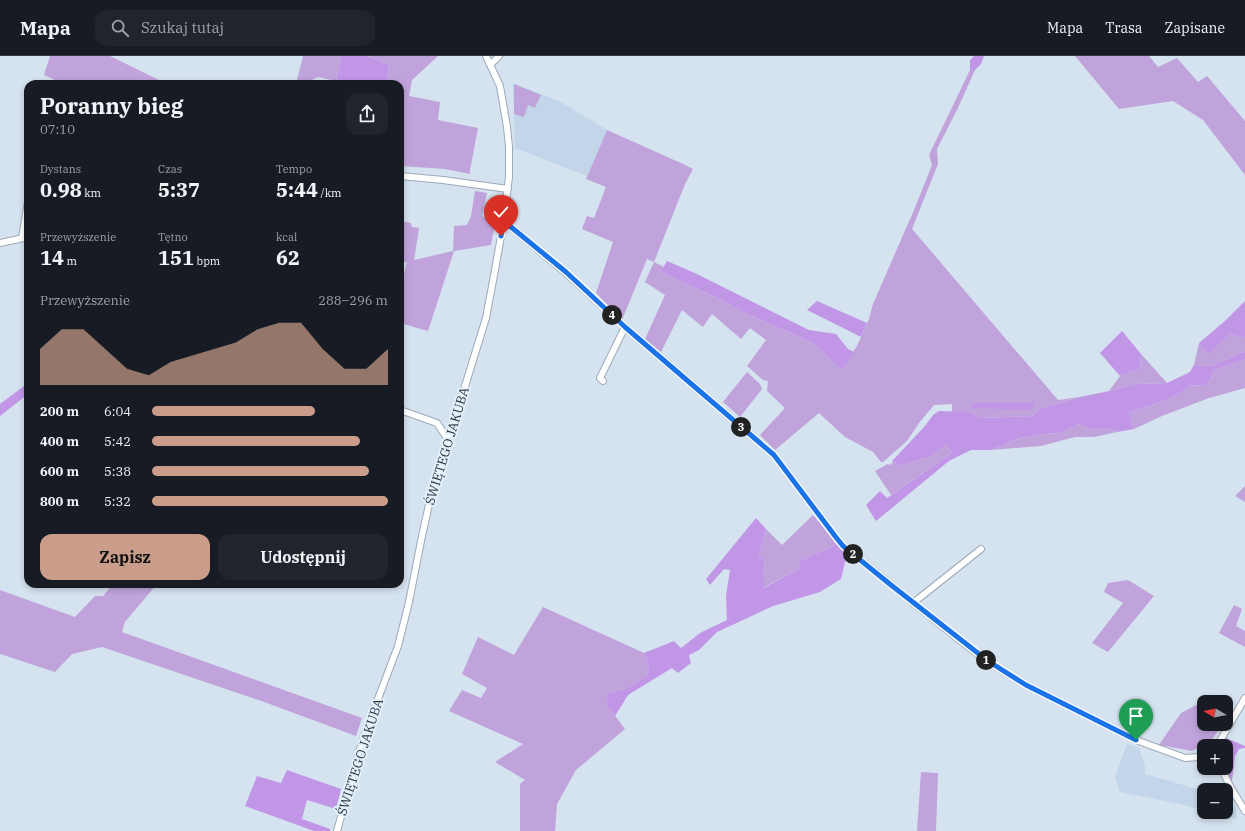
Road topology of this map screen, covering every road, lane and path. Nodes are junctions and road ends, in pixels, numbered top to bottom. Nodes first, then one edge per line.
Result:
1 (486, 56) edge
2 (499, 56) edge
3 (491, 64) junction
4 (404, 176) edge
5 (508, 189) junction
6 (503, 225) junction
7 (24, 238) edge
8 (0, 243) edge
9 (625, 327) junction
10 (603, 381) dead end
11 (404, 411) edge
12 (448, 441) junction
13 (981, 549) dead end
14 (914, 603) junction
15 (1245, 698) edge
16 (1221, 739) edge
17 (1197, 757) edge
18 (1224, 775) edge
19 (1245, 811) edge
20 (337, 831) edge

1 - 3 street, ŚWIĘTEGO JAKUBA
2 - 3 street
3 - 5 street, ŚWIĘTEGO JAKUBA
4 - 5 street
5 - 6 street, ŚWIĘTEGO JAKUBA
6 - 9 street
6 - 12 street, ŚWIĘTEGO JAKUBA
7 - 8 street
9 - 10 street
9 - 14 street
11 - 12 street
12 - 20 street, ŚWIĘTEGO JAKUBA
13 - 14 street
14 - 17 street
15 - 16 street
18 - 19 street

